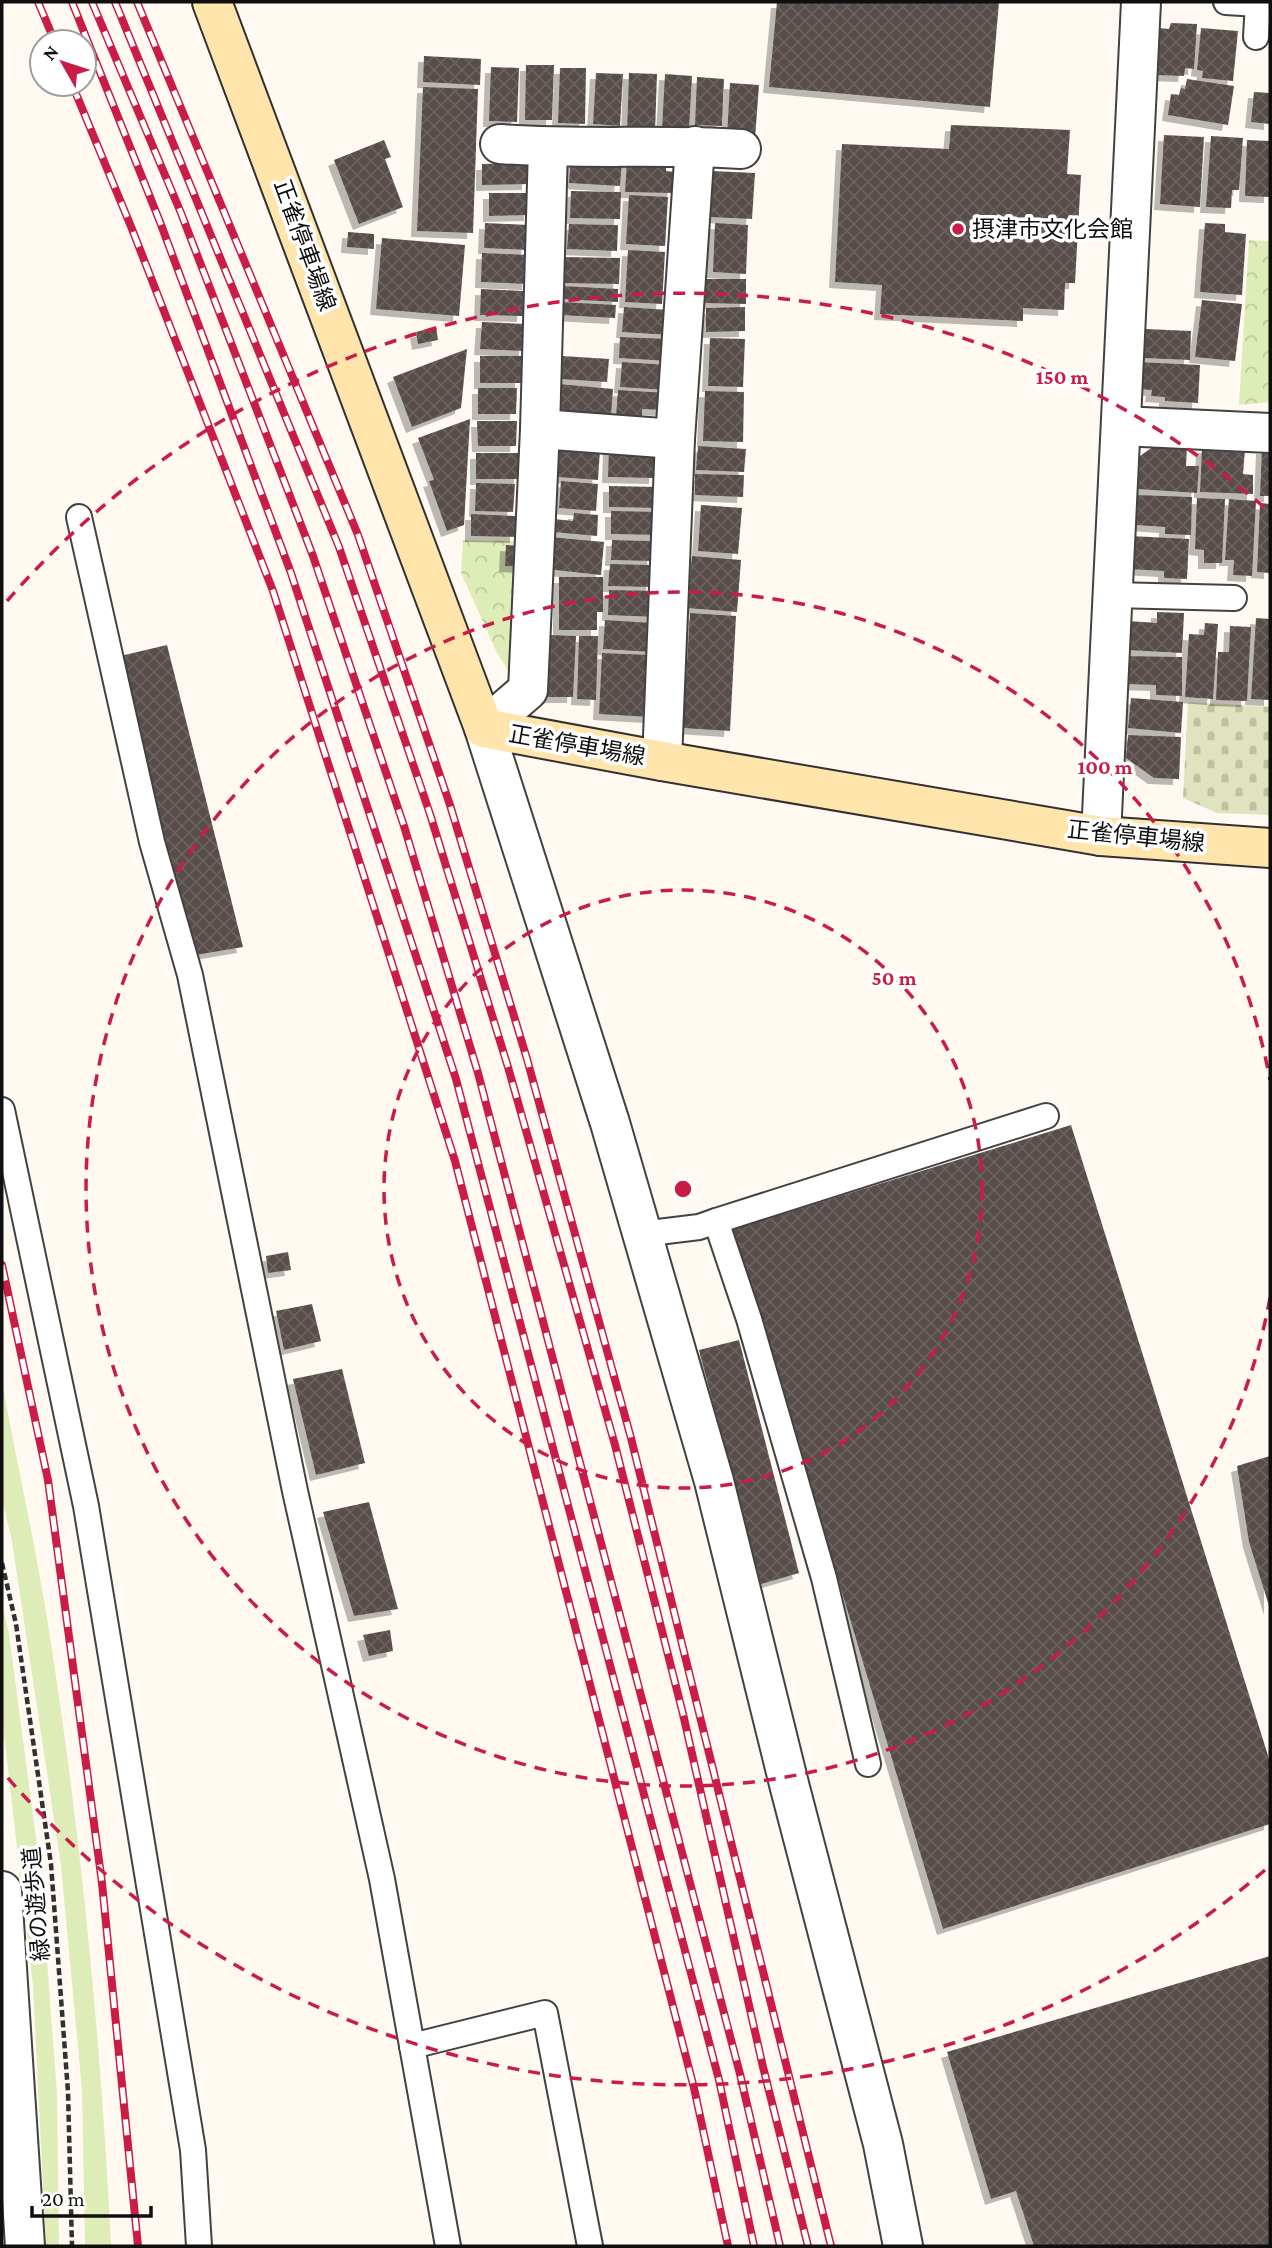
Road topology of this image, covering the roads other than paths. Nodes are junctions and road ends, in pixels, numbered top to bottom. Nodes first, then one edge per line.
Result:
1 (212, 2) edge
2 (1141, 2) edge
3 (1226, 2) edge
4 (1258, 3) edge
5 (1256, 37) dead end
6 (500, 144) dead end
7 (695, 146) junction
8 (548, 148) junction
9 (741, 149) dead end
10 (1121, 426) junction
11 (540, 429) junction
12 (1270, 433) edge
13 (675, 439) junction
14 (79, 517) dead end
15 (1113, 595) junction
16 (1234, 598) dead end
17 (484, 728) junction
18 (662, 761) junction
19 (1101, 836) junction
20 (1270, 848) edge
21 (2, 1110) edge
22 (1046, 1116) dead end
23 (716, 1222) junction
24 (642, 1234) junction
25 (868, 1764) dead end
26 (2, 1891) edge
27 (412, 2046) junction
28 (25, 2246) edge
29 (199, 2246) edge
30 (448, 2246) edge
31 (590, 2246) edge
32 (904, 2246) edge

1 - 17 main road, 正雀停車場線
2 - 10 street
3 - 4 lane
4 - 5 lane
6 - 8 street
7 - 8 street
7 - 9 street
7 - 13 street
8 - 11 street
10 - 12 street
10 - 15 street
11 - 13 street
11 - 17 street
13 - 18 street
14 - 27 lane
15 - 16 lane
15 - 19 street
17 - 18 main road, 正雀停車場線
17 - 24 street
18 - 19 main road, 正雀停車場線
19 - 20 main road, 正雀停車場線
21 - 29 lane
22 - 23 lane
23 - 24 lane
23 - 25 lane
24 - 32 street
26 - 28 street
27 - 30 lane
27 - 31 lane

